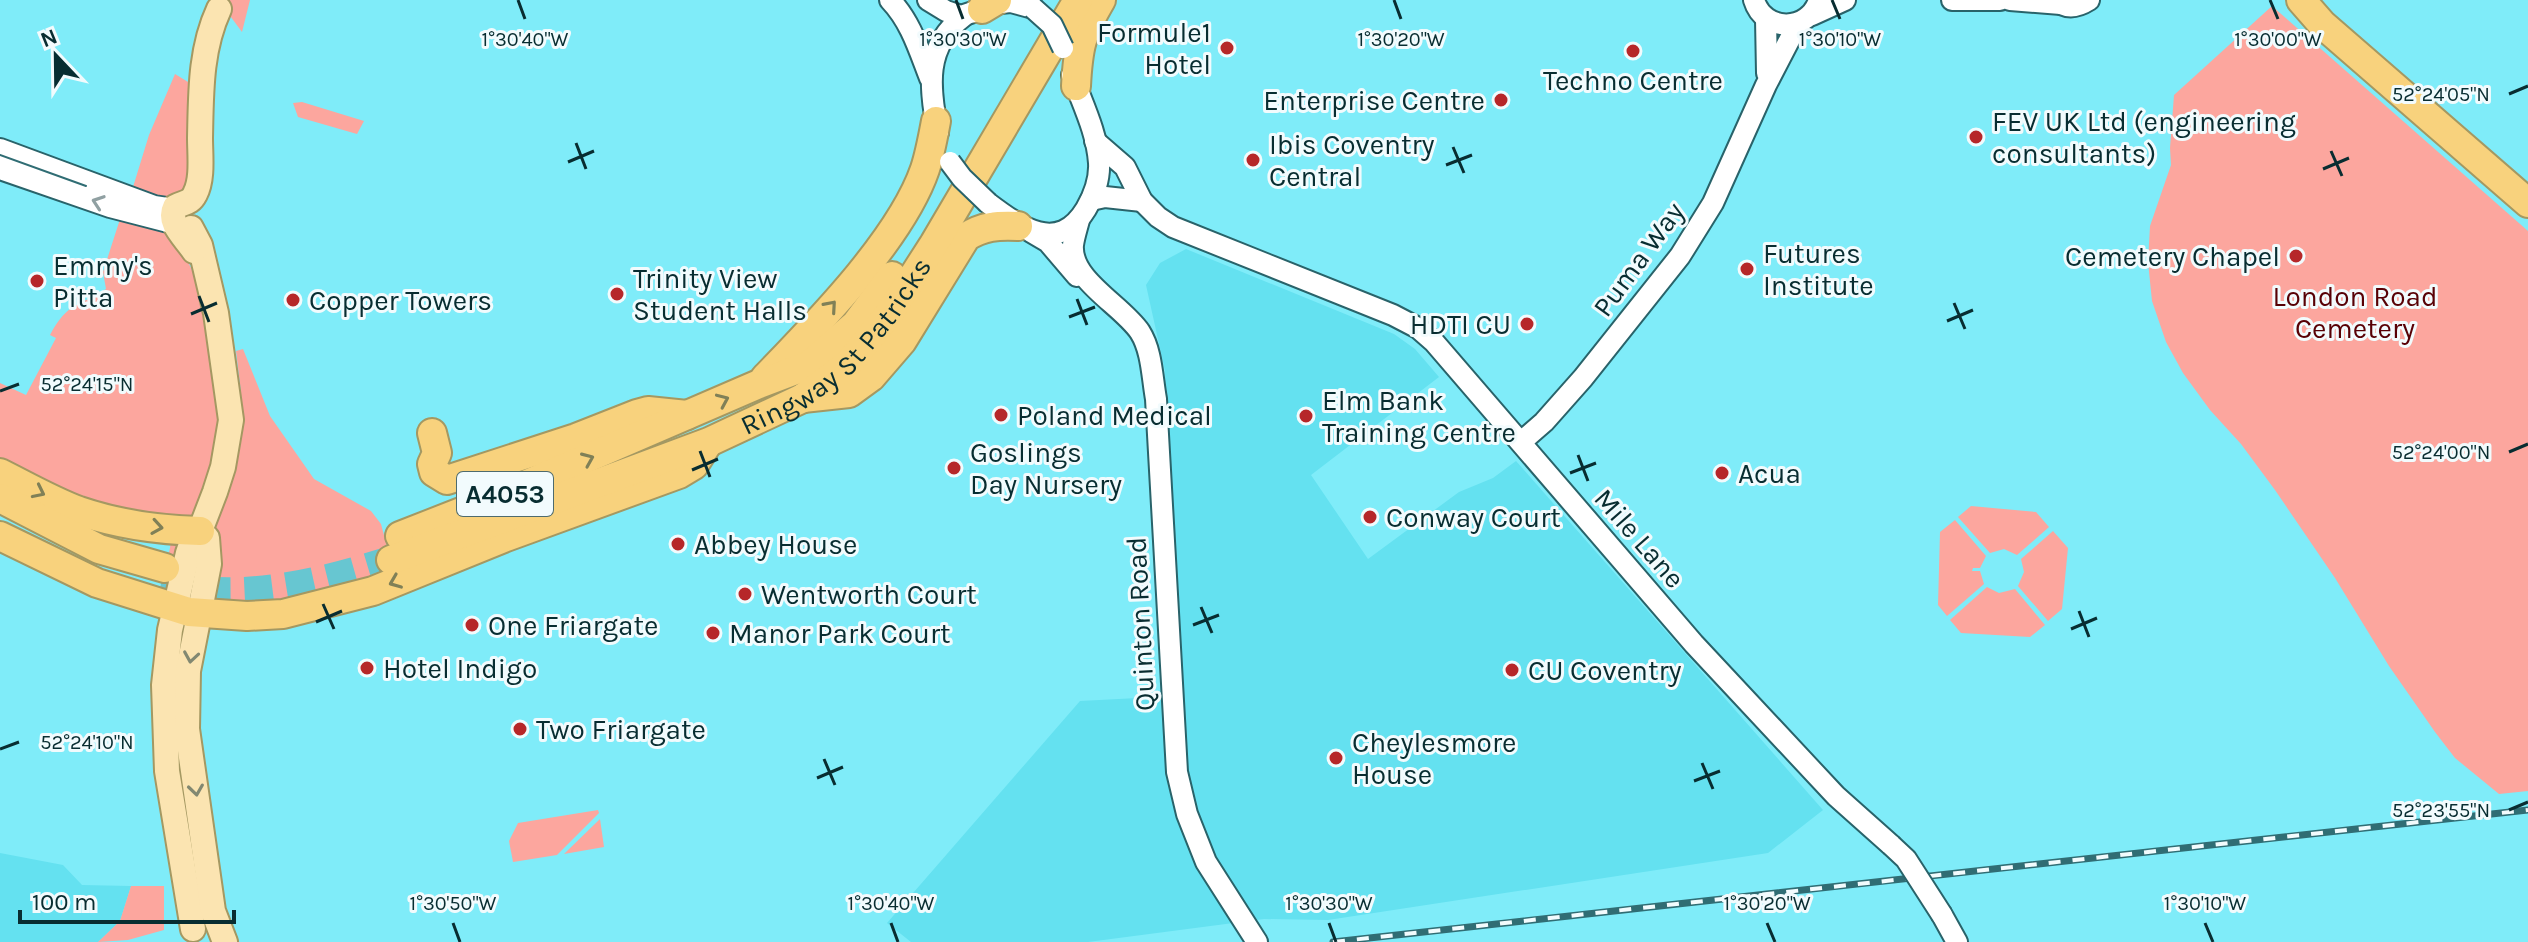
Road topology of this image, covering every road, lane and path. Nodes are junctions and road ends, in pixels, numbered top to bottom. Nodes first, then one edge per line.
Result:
1 (890, 0) edge
2 (928, 0) edge
3 (1078, 0) edge
4 (1101, 0) edge
5 (1754, 0) edge
6 (1845, 0) edge
7 (1952, 0) edge
8 (2000, 0) edge
9 (2010, 0) edge
10 (2089, 0) edge
11 (2286, 0) edge
12 (2301, 0) edge
13 (2058, 2) edge
14 (220, 4) edge
15 (1044, 4) edge
16 (981, 8) edge
17 (1811, 12) edge
18 (1766, 19) junction
19 (2322, 24) junction
20 (931, 82) junction
21 (1766, 85) junction
22 (1076, 86) junction
23 (1011, 97) junction
24 (936, 121) junction
25 (1095, 141) junction
26 (0, 149) edge
27 (0, 169) edge
28 (1091, 200) junction
29 (1142, 201) junction
30 (2528, 203) edge
31 (184, 217) junction
32 (1079, 220) junction
33 (1023, 228) junction
34 (1108, 298) junction
35 (759, 384) junction
36 (803, 398) junction
37 (688, 415) junction
38 (432, 433) dead end
39 (709, 442) junction
40 (1521, 442) junction
41 (0, 473) edge
42 (0, 498) edge
43 (0, 520) edge
44 (200, 531) junction
45 (0, 536) edge
46 (174, 593) junction
47 (1252, 934) edge
48 (189, 936) edge
49 (223, 937) edge
50 (1957, 942) edge

1 - 20 street
2 - 16 street
3 - 23 highway, A4053
4 - 22 highway
5 - 18 street
6 - 17 street
7 - 8 street
9 - 13 street
10 - 13 street
11 - 19 highway
12 - 19 highway
14 - 31 main road
15 - 16 street
15 - 22 street, bridge
15 - 23 highway, A4053
16 - 20 street
17 - 18 street
17 - 21 street, Puma Way
18 - 21 street, Puma Way
19 - 30 highway
20 - 24 street
21 - 40 street, Puma Way
22 - 25 street
23 - 35 highway, Ringway St Patricks / A4053
23 - 36 highway, Ringway St Patricks / A4053
24 - 33 street, Quinton Road, bridge
35 -> 24 highway
25 - 28 street
25 - 29 street, Mile Lane
26 - 31 street
31 -> 27 street
28 - 29 street
28 - 32 street
29 - 40 street, Mile Lane
31 - 44 main road
32 - 33 street
32 - 34 street, Quinton Road
33 - 34 street, Quinton Road
33 - 36 highway
34 - 47 street, Quinton Road
37 -> 35 highway, Ringway St Patricks / A4053
36 - 39 highway, Ringway St Patricks / A4053
37 - 38 highway
39 -> 37 highway, Ringway St Patricks / A4053
39 -> 46 highway, A4053
40 - 50 street, Mile Lane, bridge
41 -> 44 highway
42 - 46 highway, A4053
43 - 46 highway, A4053
44 - 46 main road
45 - 46 highway
46 - 48 main road
46 -> 49 main road
48 - 49 main road

